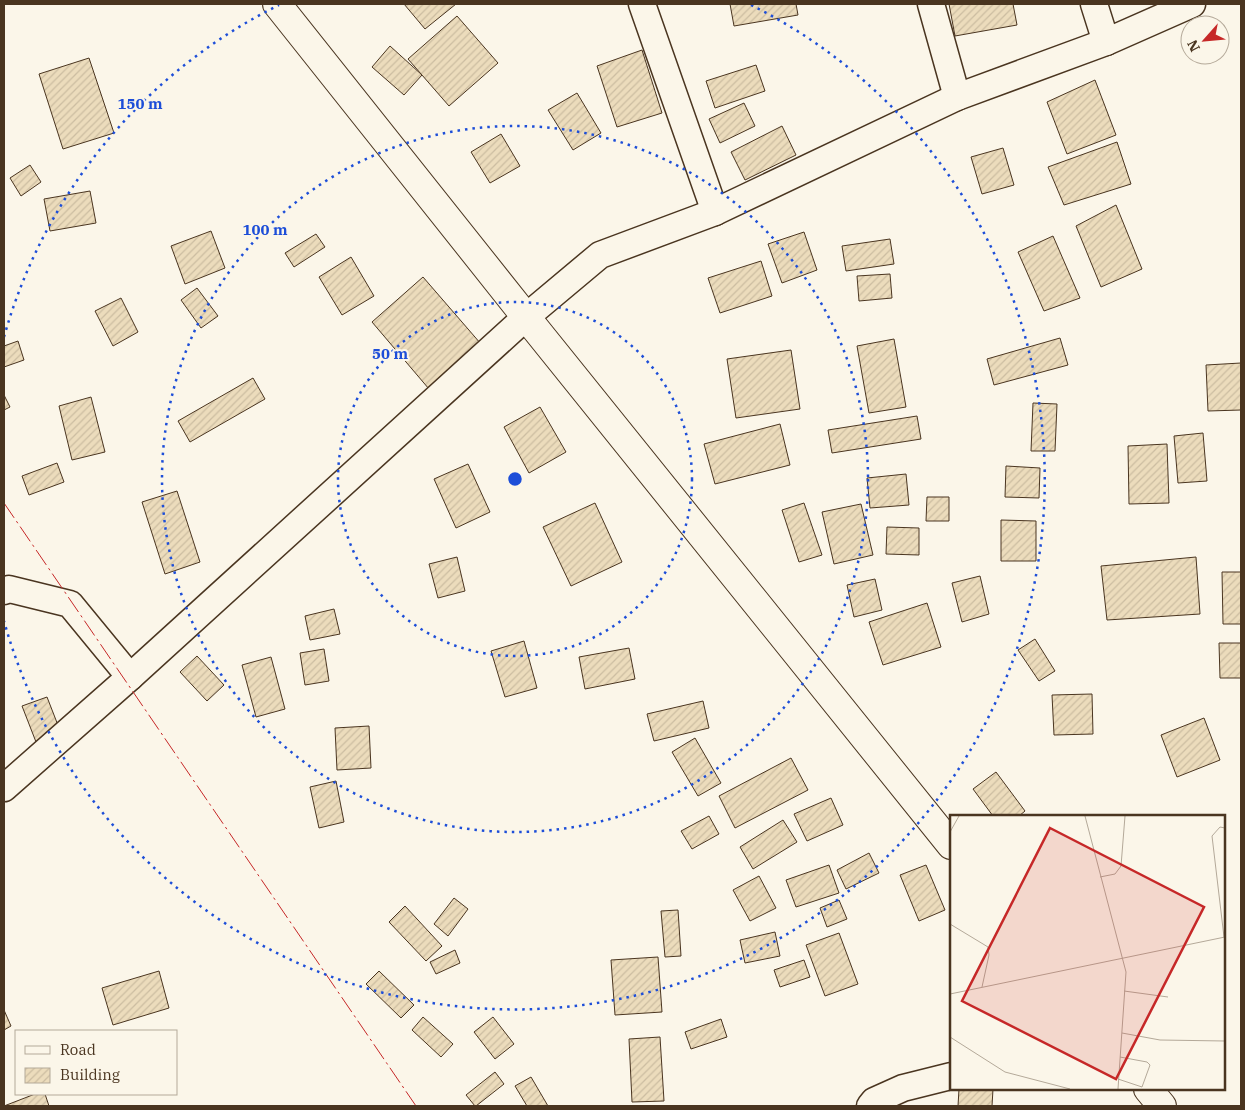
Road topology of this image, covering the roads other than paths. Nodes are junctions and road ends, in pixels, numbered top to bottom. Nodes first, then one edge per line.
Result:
1 (277, 4) edge
2 (642, 4) edge
3 (931, 4) edge
4 (1094, 4) edge
5 (1192, 4) edge
6 (1106, 42) junction
7 (958, 97) junction
8 (715, 212) junction
9 (526, 317) junction
10 (4, 591) edge
11 (130, 677) junction
12 (4, 788) edge
13 (950, 844) edge
14 (950, 1076) edge
15 (1149, 1090) edge
16 (870, 1106) edge
17 (1162, 1106) edge

1 - 9 main road
2 - 8 street
3 - 7 street
4 - 6 street
5 - 6 street
6 - 7 street
7 - 8 street
8 - 9 street
9 - 11 street
9 - 13 main road
10 - 11 street
11 - 12 street
14 - 16 street
15 - 17 main road

